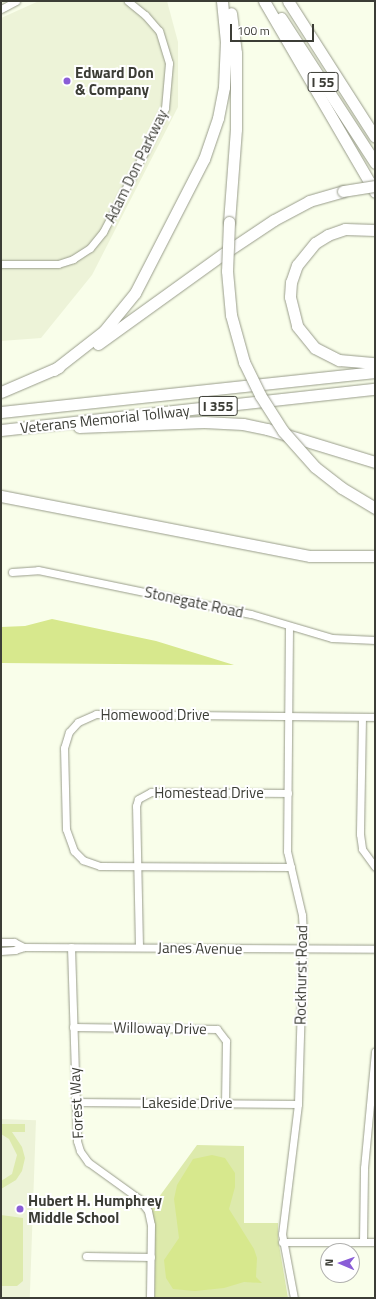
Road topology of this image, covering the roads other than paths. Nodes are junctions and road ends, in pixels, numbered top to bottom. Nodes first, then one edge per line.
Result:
1 (16, 1) edge
2 (128, 1) edge
3 (222, 1) edge
4 (229, 1) edge
5 (264, 1) edge
6 (270, 1) edge
7 (288, 1) edge
8 (2, 8) edge
9 (375, 137) edge
10 (375, 163) edge
11 (375, 186) edge
12 (375, 192) edge
13 (375, 230) edge
14 (1, 264) edge
15 (375, 363) edge
16 (54, 370) junction
17 (375, 372) edge
18 (375, 389) edge
19 (1, 392) edge
20 (1, 412) edge
21 (60, 424) junction
22 (1, 430) edge
23 (375, 462) edge
24 (1, 496) edge
25 (375, 508) edge
26 (375, 556) edge
27 (12, 572) dead end
28 (289, 627) junction
29 (375, 640) edge
30 (288, 716) junction
31 (362, 717) junction
32 (375, 717) edge
33 (288, 793) junction
34 (138, 866) junction
35 (291, 867) junction
36 (375, 867) edge
37 (1, 942) edge
38 (24, 946) junction
39 (71, 947) junction
40 (139, 947) junction
41 (303, 949) junction
42 (375, 949) edge
43 (1, 950) edge
44 (74, 1027) junction
45 (375, 1052) edge
46 (75, 1102) junction
47 (225, 1103) junction
48 (298, 1104) junction
49 (282, 1242) junction
50 (362, 1242) junction
51 (375, 1242) edge
52 (86, 1256) dead end
53 (151, 1257) junction
54 (150, 1298) edge
55 (294, 1298) edge

1 - 8 street
2 - 14 street, Adam Don Parkway
3 - 16 highway
4 - 25 highway, bridge
5 - 12 highway
6 - 10 highway, I 55
7 - 9 highway, I 55
11 - 16 highway, bridge
13 - 15 highway
16 - 19 highway
17 - 20 highway, Veterans Memorial Tollway / I 355
18 - 21 highway, Veterans Memorial Tollway / I 355
21 - 22 highway, Veterans Memorial Tollway / I 355
21 - 23 highway
24 - 26 highway
27 - 28 street, Stonegate Road
28 - 29 street, Stonegate Road
28 - 30 street, Rockhurst Road
30 - 31 street, Homewood Drive
30 - 33 street, Rockhurst Road
30 - 34 street, Homewood Drive
31 - 32 street, Homewood Drive
31 - 36 street
33 - 34 street, Homestead Drive
33 - 35 street, Rockhurst Road
34 - 35 street, Homewood Drive
34 - 40 street, Homestead Drive
35 - 41 street, Rockhurst Road
37 - 38 street, Janes Avenue
38 - 39 street, Janes Avenue
38 - 43 street, Janes Avenue
39 - 40 street, Janes Avenue
39 - 44 street, Forest Way
40 - 41 street, Janes Avenue
41 - 42 street, Janes Avenue
41 - 48 street, Rockhurst Road
44 - 46 street, Forest Way
44 - 47 street, Willoway Drive
45 - 50 street
46 - 47 street, Lakeside Drive
46 - 53 street, Forest Way
47 - 48 street, Lakeside Drive
48 - 49 street, Rockhurst Road
49 - 50 street
49 - 55 street, Rockhurst Road
50 - 51 street
52 - 53 street
53 - 54 street, Forest Way

